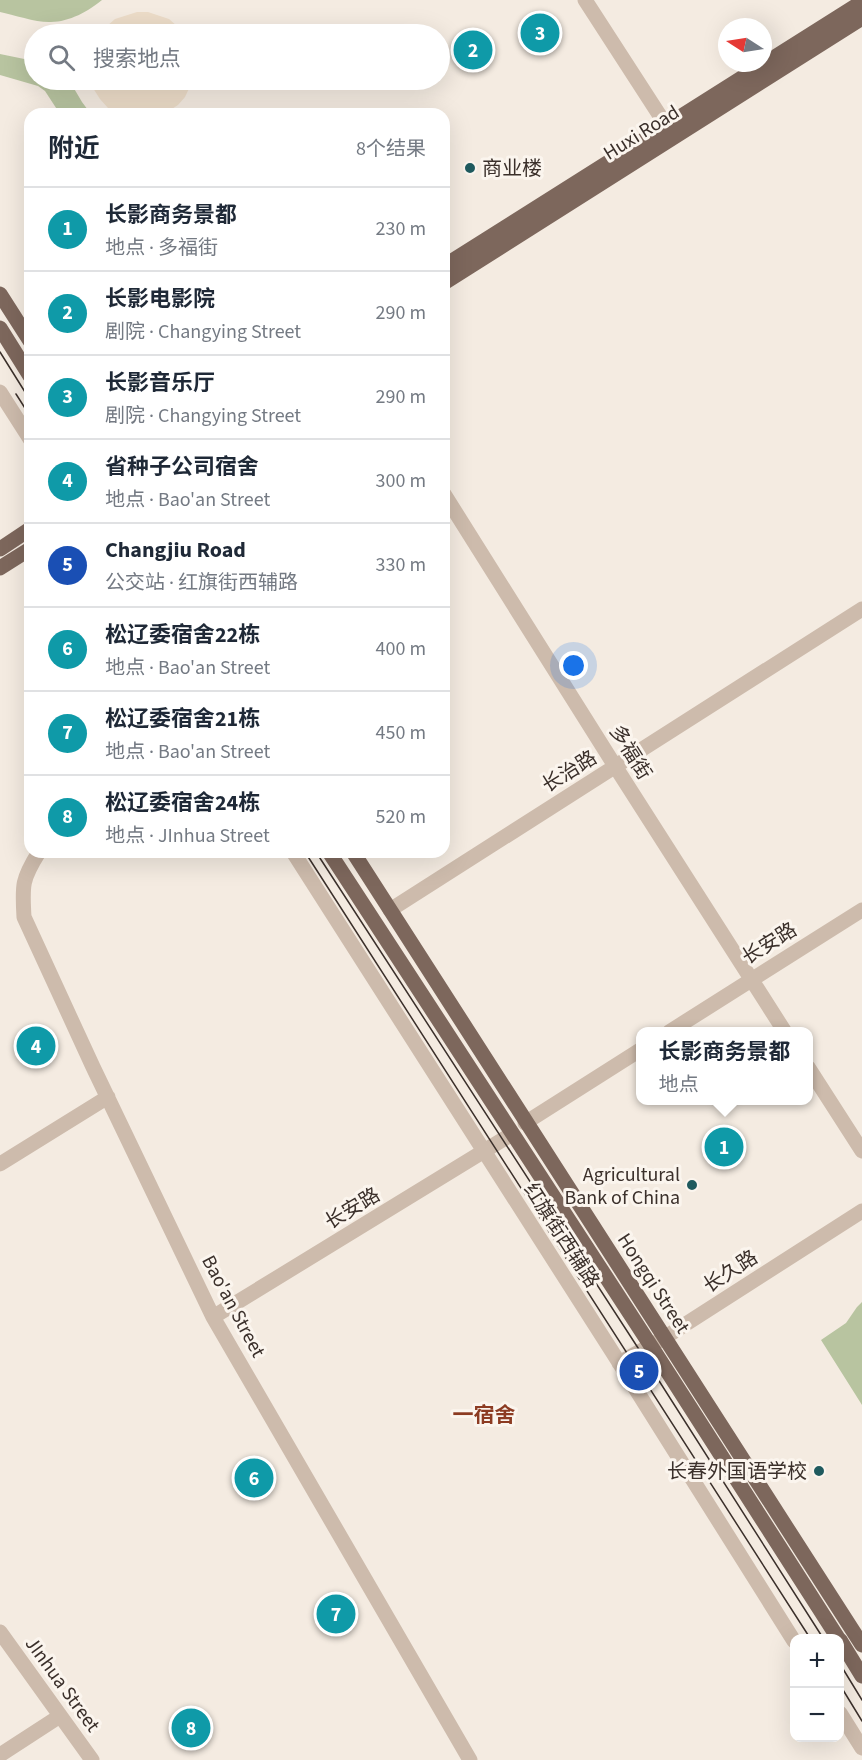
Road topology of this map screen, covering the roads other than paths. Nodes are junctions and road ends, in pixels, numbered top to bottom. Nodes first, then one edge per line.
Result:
1 (585, 0) edge
2 (862, 2) edge
3 (862, 18) edge
4 (670, 130) junction
5 (450, 262) edge
6 (450, 279) edge
7 (0, 294) edge
8 (0, 328) edge
9 (24, 332) edge
10 (24, 366) edge
11 (0, 392) edge
12 (24, 430) edge
13 (450, 504) edge
14 (24, 533) edge
15 (0, 549) edge
16 (24, 553) edge
17 (0, 568) edge
18 (862, 609) edge
19 (615, 766) junction
20 (35, 858) edge
21 (297, 858) edge
22 (333, 858) edge
23 (357, 858) edge
24 (390, 910) junction
25 (862, 910) edge
26 (752, 979) junction
27 (677, 1027) edge
28 (782, 1027) edge
29 (636, 1053) edge
30 (813, 1075) edge
31 (108, 1097) junction
32 (525, 1123) junction
33 (512, 1134) junction
34 (862, 1151) edge
35 (484, 1152) junction
36 (0, 1164) edge
37 (862, 1211) edge
38 (213, 1317) junction
39 (658, 1342) junction
40 (619, 1363) junction
41 (0, 1632) edge
42 (791, 1634) edge
43 (836, 1634) edge
44 (862, 1645) edge
45 (844, 1647) edge
46 (862, 1676) edge
47 (60, 1716) junction
48 (844, 1719) edge
49 (862, 1748) edge
50 (0, 1755) edge
51 (92, 1760) edge
52 (470, 1760) edge

1 - 4 street
2 - 4 main road, Huxi Road
3 - 4 main road, Huxi Road
4 - 5 main road, Huxi Road
4 - 6 main road, Huxi Road
7 - 9 main road
8 - 10 main road
11 - 12 street
13 - 19 street, 多福街
14 - 15 main road
16 - 17 main road
18 - 19 street, 长治路
19 - 24 street, 长治路
19 - 26 street, 多福街
20 - 31 street, Bao'an Street
21 - 35 street, 红旗街西辅路
22 - 33 main road, Hongqi Street
23 - 24 main road, Hongqi Street
24 - 32 main road, Hongqi Street
25 - 26 street, 长安路
26 - 27 street, 长安路
26 - 28 street, 多福街
29 - 32 street
30 - 34 street
31 - 36 street
31 - 38 street, Bao'an Street
32 - 39 main road, Hongqi Street
33 - 35 street, 长安路
33 - 39 main road, Hongqi Street
35 - 38 street, 长安路
35 - 40 street, 红旗街西辅路
37 - 39 street, 长久路
38 - 52 street, Bao'an Street
39 - 40 street, 长久路
39 - 43 main road, Hongqi Street
39 - 44 main road, Hongqi Street
40 - 42 street, 红旗街西辅路
41 - 47 street, JInhua Street
45 - 46 main road, Hongqi Street
47 - 50 street
47 - 51 street, JInhua Street
48 - 49 street

